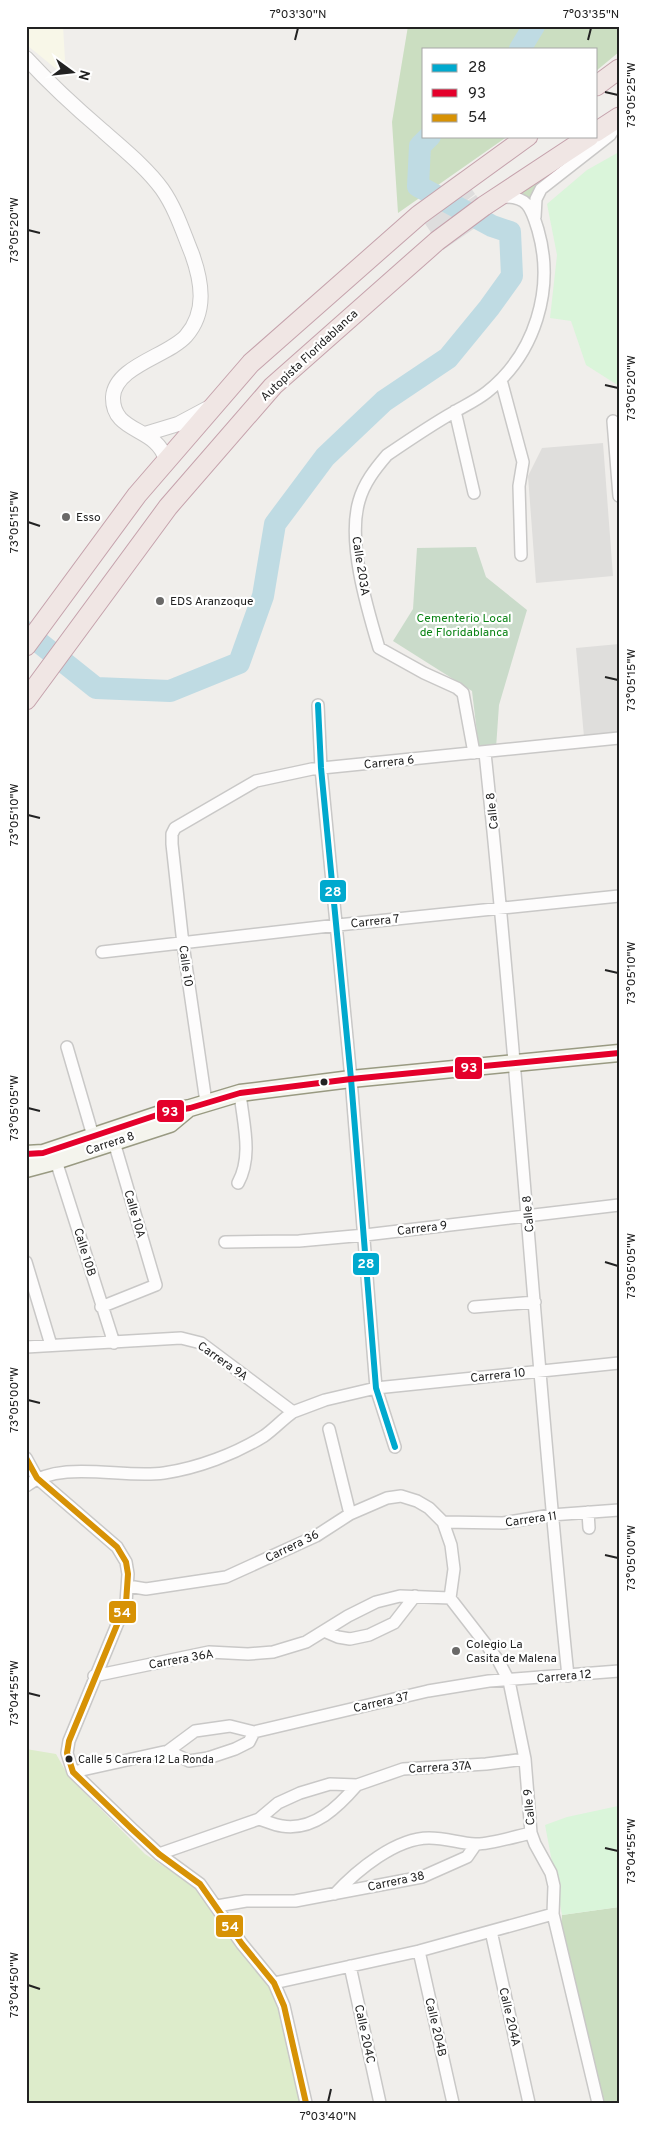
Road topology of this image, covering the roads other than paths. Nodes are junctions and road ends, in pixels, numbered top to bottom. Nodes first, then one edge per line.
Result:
1 (26, 58) edge
2 (619, 69) edge
3 (598, 85) edge
4 (619, 119) edge
5 (598, 131) edge
6 (525, 138) edge
7 (587, 138) edge
8 (501, 196) junction
9 (535, 221) junction
10 (501, 380) junction
11 (213, 406) junction
12 (455, 411) junction
13 (613, 421) dead end
14 (145, 434) junction
15 (166, 460) junction
16 (474, 493) dead end
17 (619, 496) edge
18 (522, 555) dead end
19 (26, 646) edge
20 (457, 688) joint
21 (26, 700) edge
22 (318, 705) dead end
23 (619, 738) edge
24 (480, 753) junction
25 (321, 768) junction
26 (173, 831) joint
27 (619, 896) edge
28 (502, 908) junction
29 (338, 925) junction
30 (183, 944) junction
31 (102, 952) dead end
32 (67, 1047) dead end
33 (619, 1053) edge
34 (514, 1063) junction
35 (352, 1079) junction
36 (240, 1093) junction
37 (206, 1102) junction
38 (190, 1108) junction
39 (93, 1136) junction
40 (114, 1142) junction
41 (26, 1154) edge
42 (56, 1161) junction
43 (26, 1169) edge
44 (238, 1183) dead end
45 (619, 1205) edge
46 (528, 1216) junction
47 (365, 1235) junction
48 (225, 1242) dead end
49 (26, 1262) edge
50 (535, 1302) junction
51 (474, 1306) dead end
52 (102, 1307) junction
53 (114, 1343) junction
54 (51, 1345) junction
55 (26, 1347) edge
56 (619, 1363) edge
57 (541, 1370) junction
58 (376, 1388) junction
59 (293, 1412) junction
60 (329, 1429) dead end
61 (395, 1447) dead end
62 (26, 1458) edge
63 (37, 1478) junction
64 (26, 1486) edge
65 (619, 1510) edge
66 (588, 1512) junction
67 (350, 1514) junction
68 (552, 1515) junction
69 (444, 1522) junction
70 (589, 1528) dead end
71 (128, 1586) junction
72 (416, 1596) junction
73 (450, 1598) junction
74 (324, 1631) junction
75 (619, 1671) edge
76 (94, 1676) junction
77 (568, 1676) junction
78 (509, 1681) junction
79 (254, 1732) junction
80 (168, 1751) junction
81 (525, 1759) junction
82 (74, 1772) junction
83 (357, 1785) junction
84 (259, 1819) junction
85 (531, 1833) junction
86 (476, 1844) junction
87 (159, 1854) junction
88 (335, 1894) junction
89 (217, 1906) junction
90 (552, 1914) junction
91 (491, 1931) junction
92 (419, 1951) junction
93 (350, 1966) junction
94 (274, 1983) junction
95 (306, 2103) edge
96 (380, 2103) edge
97 (454, 2103) edge
98 (529, 2103) edge
99 (598, 2103) edge

1 - 14 street
2 - 3 highway
4 - 5 highway
4 - 9 street
6 - 11 highway
7 - 8 highway, Autopista Floridablanca
8 - 9 street
8 - 21 highway, Autopista Floridablanca
9 - 10 street, Calle 203A
10 - 12 street, Calle 203A
10 - 18 street
11 - 14 street
11 - 15 highway
12 - 16 street
12 - 20 street, Calle 203A
13 - 17 street
14 - 15 street
15 - 19 highway
20 - 24 street, Calle 8
22 - 25 street
23 - 24 street, Carrera 6
24 - 25 street, Carrera 6
24 - 28 street, Calle 8
25 - 26 street, Carrera 6
25 - 29 street
26 - 30 street, Calle 10
27 - 28 street, Carrera 7
28 - 29 street, Carrera 7
28 - 34 street, Calle 8
29 - 30 street, Carrera 7
29 - 35 street
30 - 31 street, Carrera 7
30 - 37 street, Calle 10
32 - 39 street
33 - 34 main road, Carrera 8
34 - 35 main road, Carrera 8
34 - 46 street, Calle 8
35 - 36 main road, Carrera 8
35 - 47 street
36 - 37 main road, Carrera 8
36 - 44 street
37 - 38 main road, Carrera 8
38 - 39 main road, Carrera 8
38 - 40 main road, Carrera 8
39 - 41 main road, Carrera 8
40 - 42 main road, Carrera 8
40 - 52 street, Calle 10A
42 - 43 main road, Carrera 8
42 - 52 street, Calle 10B
45 - 46 street, Carrera 9
46 - 47 street, Carrera 9
46 - 50 street, Calle 8
47 - 48 street, Carrera 9
47 - 58 street
49 - 54 street
50 - 51 street
50 - 57 street, Calle 8
52 - 53 street, Calle 10B
53 - 54 street, Carrera 9A
53 - 59 street, Carrera 9A
54 - 55 street, Carrera 9A
56 - 57 street, Carrera 10
57 - 58 street, Carrera 10
57 - 68 street, Calle 8
58 - 59 street
58 - 61 street
59 - 63 street
60 - 67 street
62 - 63 street
63 - 64 street
63 - 71 street
65 - 66 street, Carrera 11
66 - 68 street, Carrera 11
66 - 70 street
67 - 69 street, Carrera 36
67 - 71 street, Carrera 36
68 - 69 street, Carrera 11
68 - 77 street, Calle 8
69 - 73 street
71 - 76 street
72 - 73 street, Carrera 36A
72 - 74 street, Carrera 36A
72 - 74 street
73 - 78 street, Calle 9
74 - 76 street, Carrera 36A
75 - 77 street, Carrera 12
76 - 82 street
77 - 78 street, Carrera 12
78 - 79 street, Carrera 37
78 - 81 street, Calle 9
79 - 80 street, Carrera 37
79 - 80 street, Carrera 37
80 - 82 street, Carrera 37
81 - 83 street, Carrera 37A
81 - 85 street, Calle 9
82 - 87 street
83 - 84 street, Carrera 37A
83 - 84 street, Carrera 37A
84 - 87 street, Carrera 37A
85 - 86 street, Carrera 38
85 - 90 street, Calle 9
86 - 88 street, Carrera 38
86 - 88 street, Carrera 38
87 - 89 street
88 - 89 street, Carrera 38
89 - 94 street
90 - 91 street
90 - 99 street, Calle 9
91 - 92 street
91 - 98 street, Calle 204A
92 - 93 street
92 - 97 street, Calle 204B
93 - 94 street
93 - 96 street, Calle 204C
94 - 95 street

